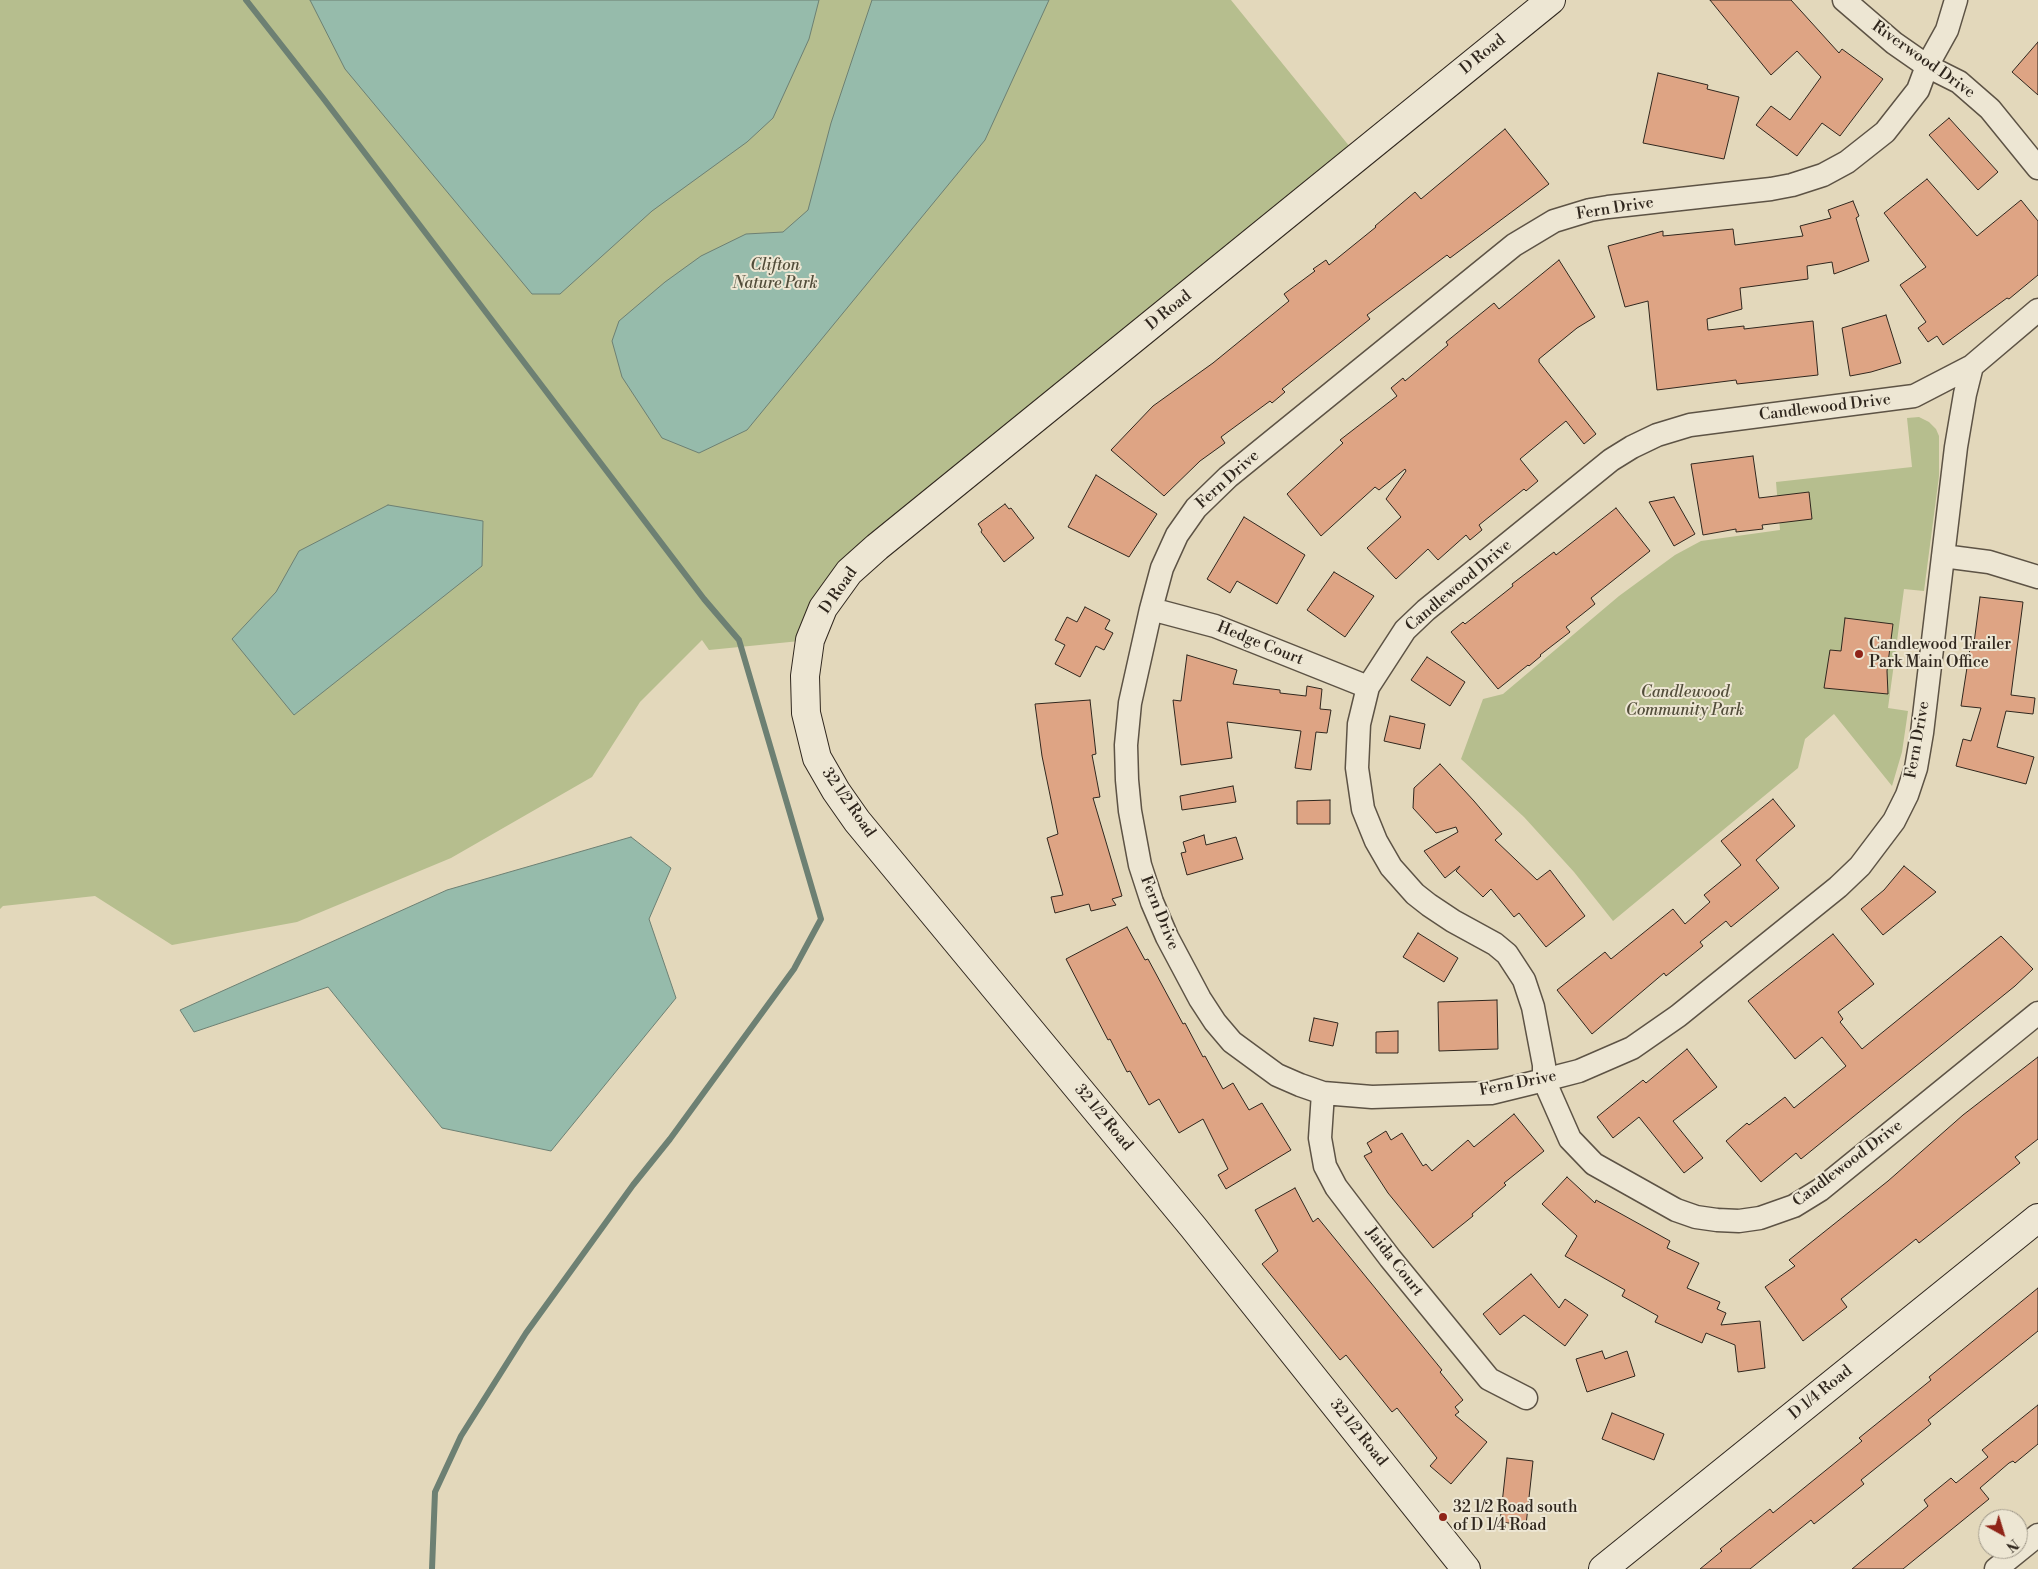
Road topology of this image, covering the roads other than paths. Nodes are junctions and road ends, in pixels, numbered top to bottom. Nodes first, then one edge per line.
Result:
1 (1551, 0) edge
2 (1844, 0) edge
3 (1956, 0) edge
4 (1927, 66) junction
5 (2038, 168) edge
6 (2038, 310) edge
7 (1972, 366) junction
8 (1943, 556) junction
9 (2038, 577) edge
10 (1151, 608) junction
11 (810, 640) joint
12 (1368, 687) junction
13 (2038, 1014) edge
14 (1544, 1080) junction
15 (1324, 1092) junction
16 (2038, 1218) edge
17 (1526, 1398) dead end
18 (2038, 1535) edge
19 (1466, 1569) edge
20 (1603, 1569) edge
21 (1996, 1569) edge

1 - 11 street, D Road
2 - 4 street, Riverwood Drive
3 - 4 street, Fern Drive
4 - 5 street, Riverwood Drive
4 - 10 street, Fern Drive
6 - 7 street, Candlewood Drive
7 - 8 street, Fern Drive
7 - 12 street, Candlewood Drive
8 - 9 street
8 - 14 street, Fern Drive
10 - 12 street, Hedge Court
10 - 15 street, Fern Drive
11 - 19 street, 32 1/2 Road
12 - 14 street, Candlewood Drive
13 - 14 street, Candlewood Drive
14 - 15 street, Fern Drive
15 - 17 street, Jaida Court
16 - 20 street, D 1/4 Road
18 - 21 street

